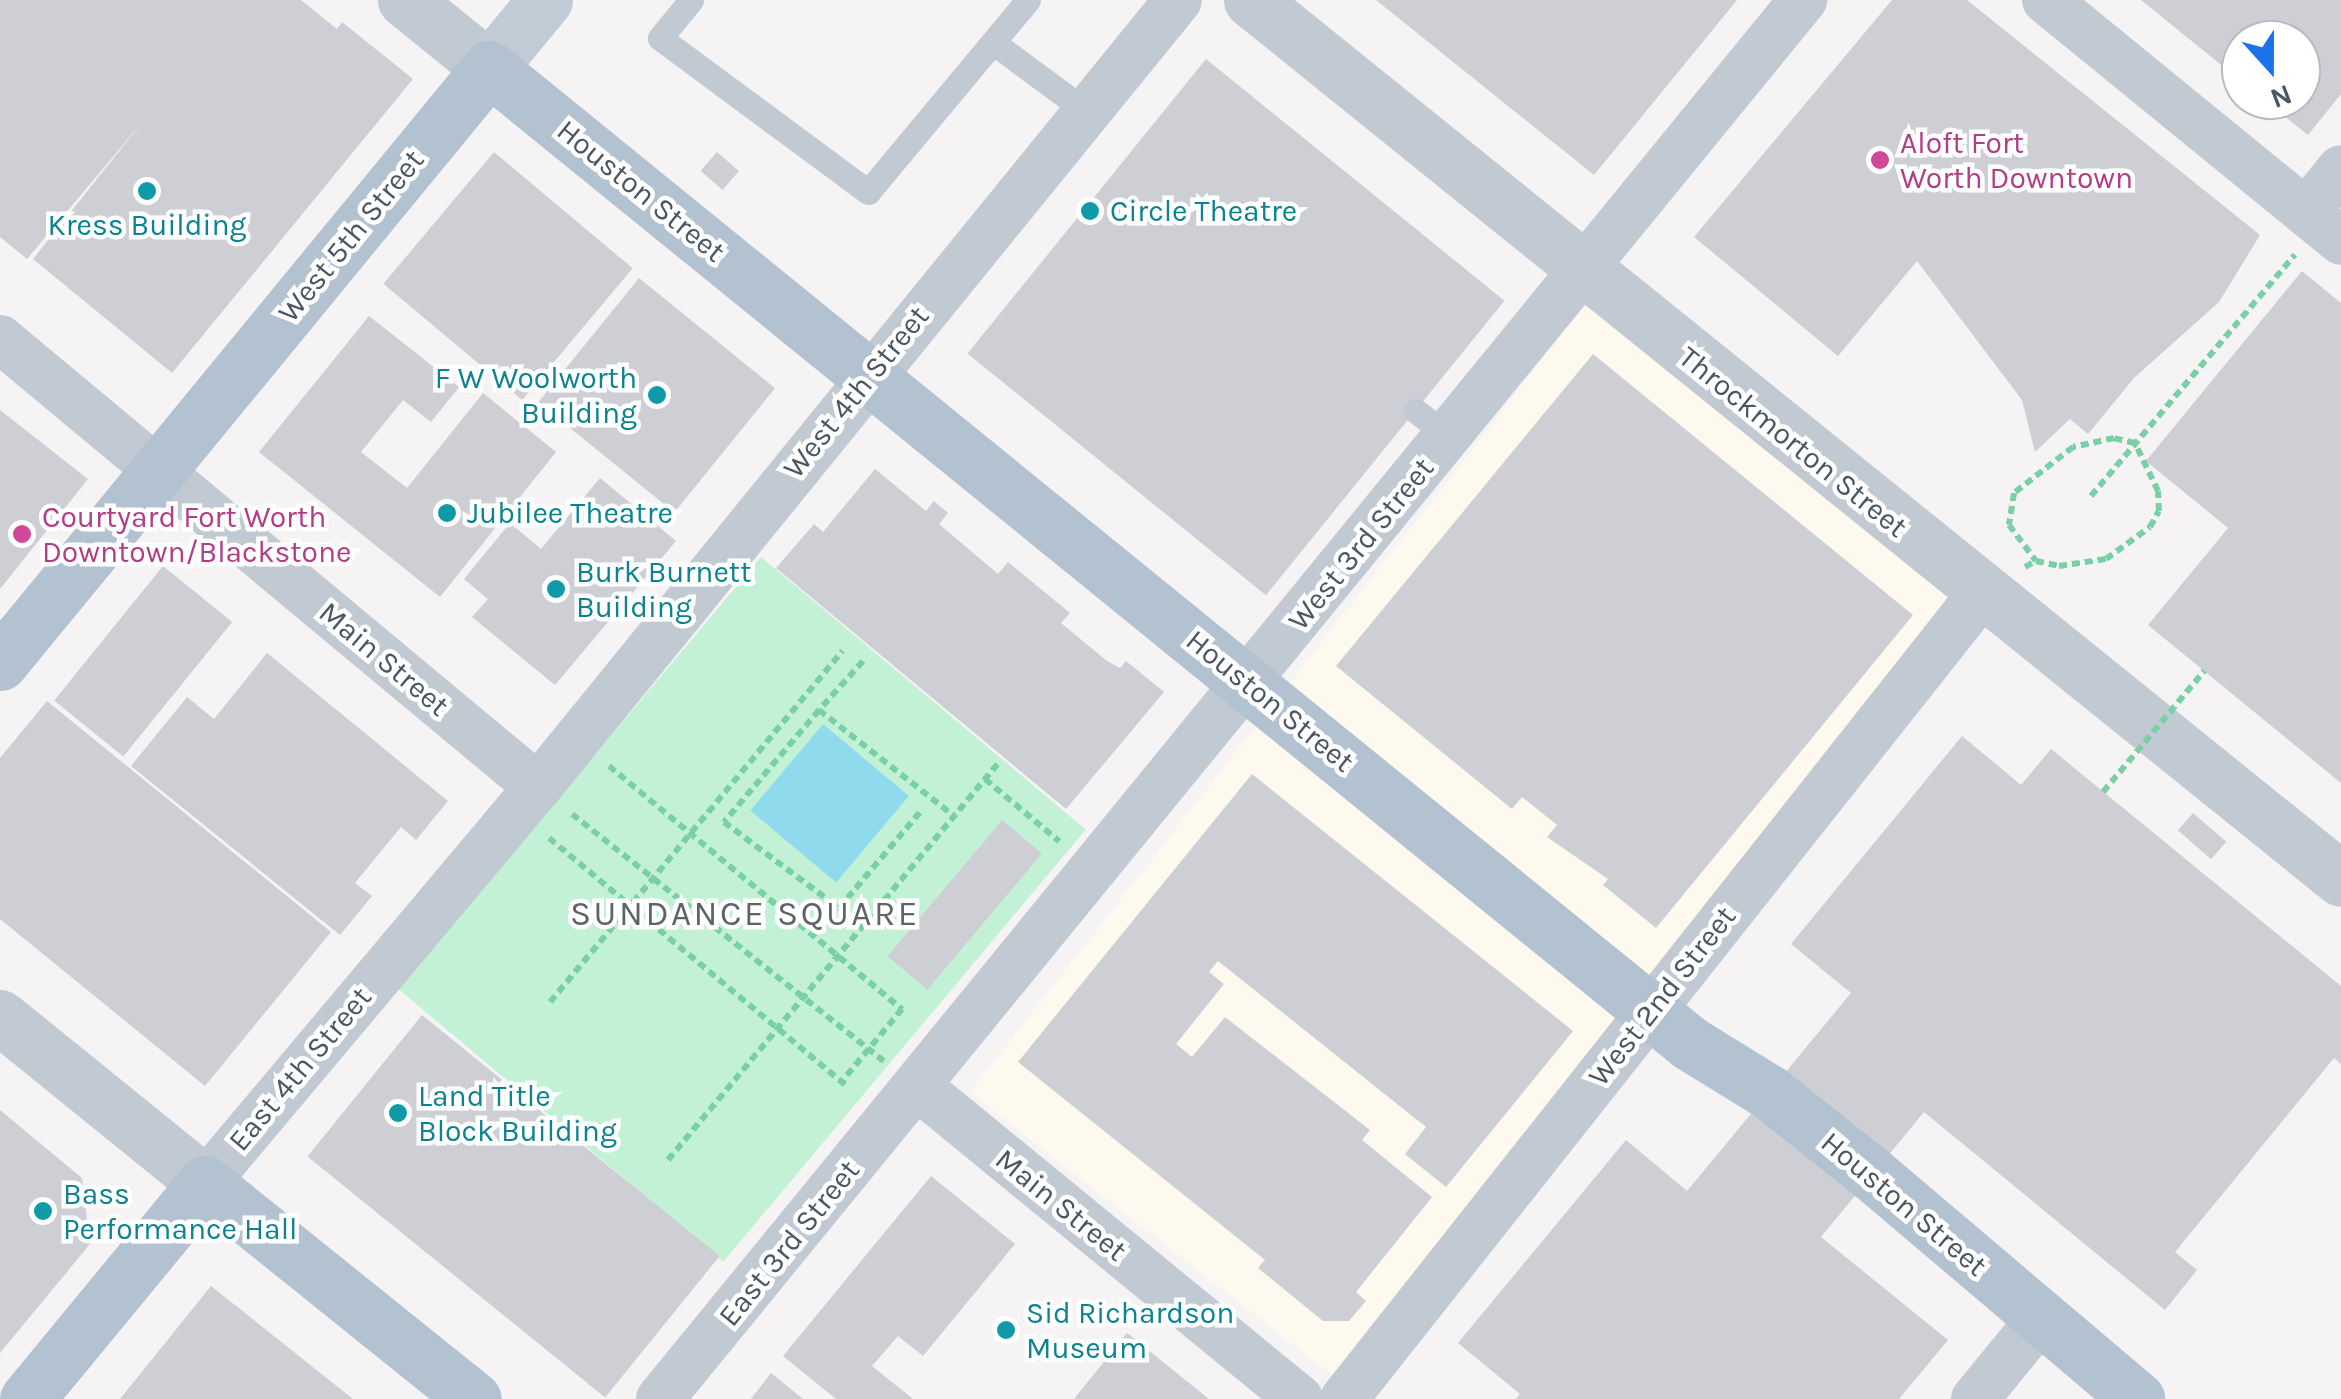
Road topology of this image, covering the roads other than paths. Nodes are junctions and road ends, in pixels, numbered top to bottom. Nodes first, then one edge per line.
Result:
1 (405, 0) edge
2 (545, 0) edge
3 (691, 0) edge
4 (1028, 0) edge
5 (1178, 0) edge
6 (1251, 0) edge
7 (1804, 0) edge
8 (2046, 0) edge
9 (995, 44) junction
10 (489, 68) junction
11 (1086, 111) junction
12 (2341, 169) edge
13 (2320, 224) edge
14 (1583, 274) junction
15 (0, 339) edge
16 (868, 376) junction
17 (158, 471) junction
18 (1982, 593) junction
19 (0, 663) edge
20 (1248, 682) junction
21 (538, 787) junction
22 (2341, 879) edge
23 (1652, 1009) junction
24 (0, 1018) edge
25 (916, 1086) junction
26 (205, 1183) junction
27 (2042, 1317) junction
28 (26, 1399) edge
29 (474, 1399) edge
30 (660, 1399) edge
31 (1299, 1399) edge
32 (1344, 1399) edge
33 (1975, 1399) edge
34 (2137, 1399) edge

1 - 10 street, Houston Street
2 - 10 main road, West 5th Street
3 - 9 lane
4 - 9 lane
5 - 11 street, West 4th Street
6 - 14 street, Throckmorton Street
7 - 14 street, West 3rd Street
8 - 13 street
9 - 11 lane
10 - 16 main road, Houston Street
10 - 17 main road, West 5th Street
11 - 16 street, West 4th Street
12 - 13 street
14 - 18 street, Throckmorton Street
14 - 20 street, West 3rd Street
15 - 17 street, Main Street
16 - 20 main road, Houston Street
16 - 21 street, West 4th Street
17 - 19 main road, West 5th Street
17 - 21 street, Main Street
18 - 22 street, Throckmorton Street
18 - 23 street, West 2nd Street
20 - 23 main road, Houston Street
20 - 25 street, West 3rd Street
21 - 26 street, East 4th Street
23 - 27 main road, Houston Street
23 - 32 street, West 2nd Street
24 - 26 street
25 - 30 street, East 3rd Street
25 - 31 street, Main Street
26 - 28 main road, East 4th Street
26 - 29 main road
27 - 33 street
27 - 34 main road, Houston Street

